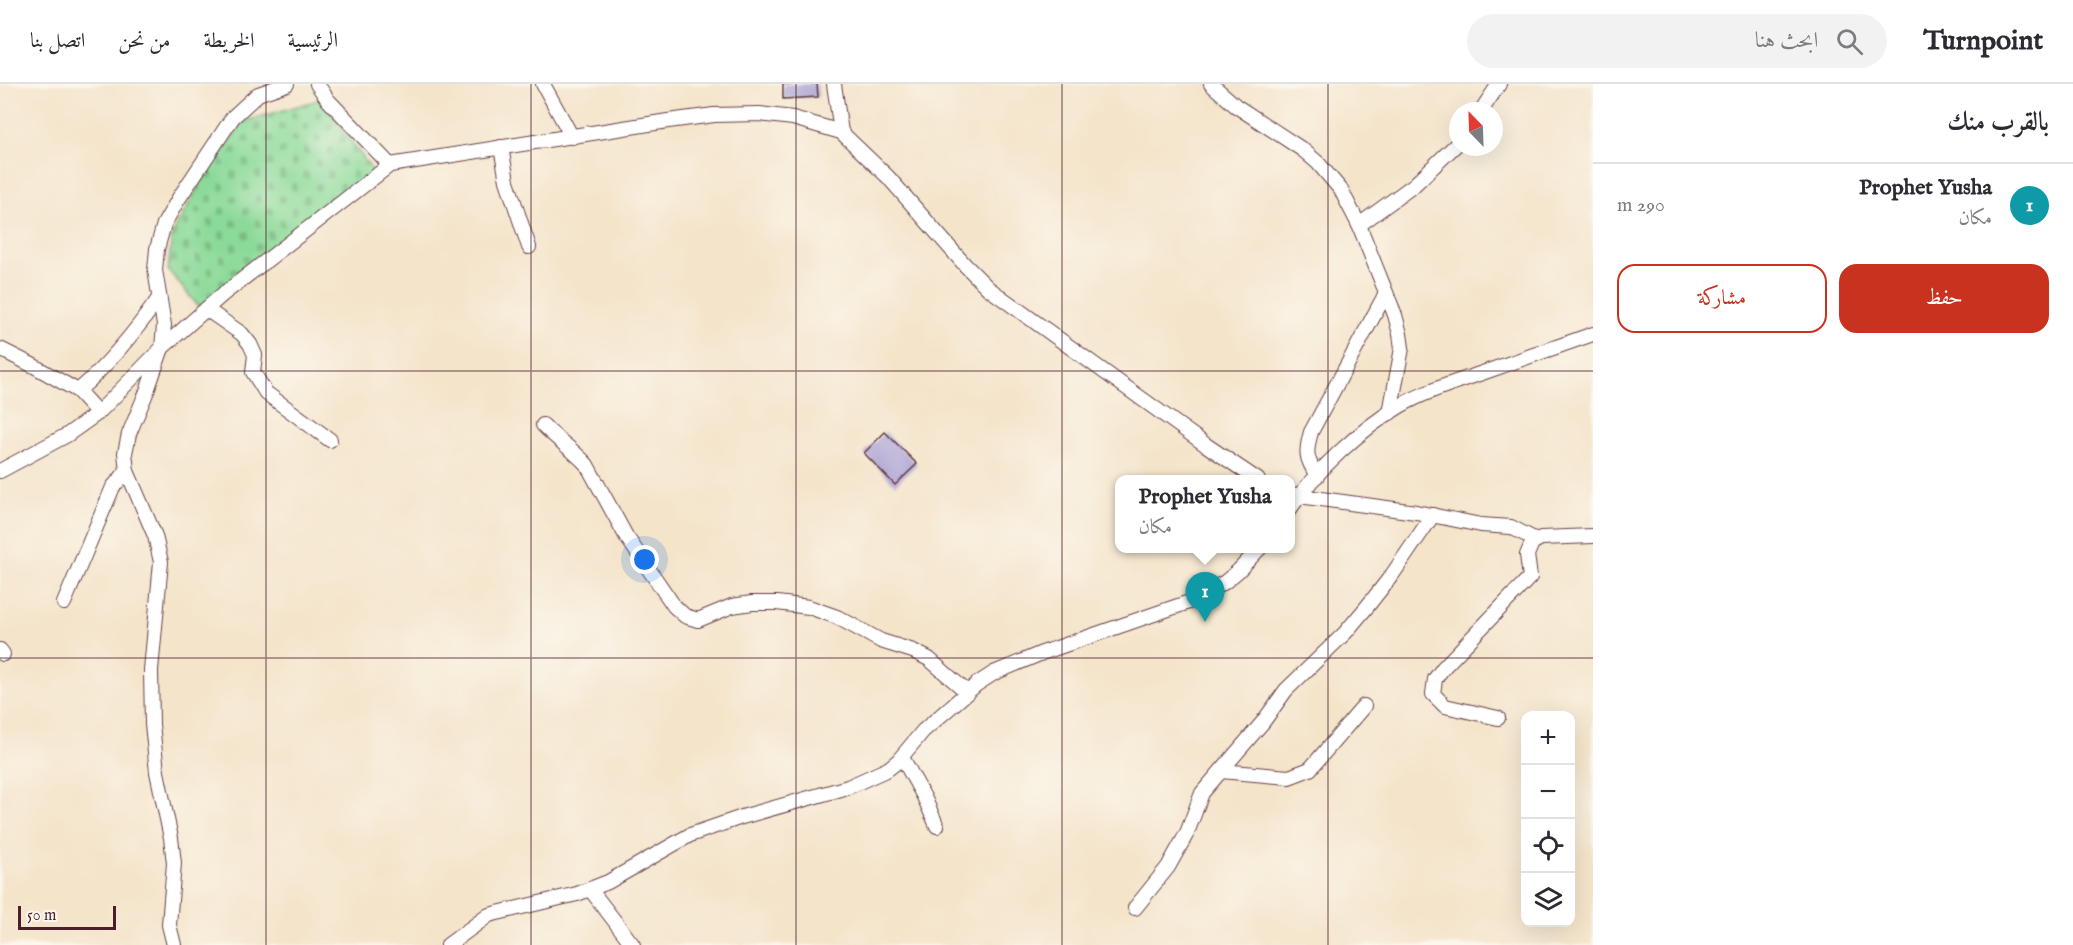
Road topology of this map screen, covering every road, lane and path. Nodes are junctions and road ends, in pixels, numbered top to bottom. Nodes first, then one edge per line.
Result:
1 (287, 84) edge
2 (317, 84) edge
3 (543, 84) edge
4 (834, 84) edge
5 (1211, 84) edge
6 (1500, 84) edge
7 (1487, 102) edge
8 (841, 132) junction
9 (572, 137) junction
10 (501, 147) junction
11 (1449, 152) edge
12 (390, 165) junction
13 (1359, 225) junction
14 (529, 247) dead end
15 (1386, 293) junction
16 (159, 298) junction
17 (207, 309) junction
18 (1593, 334) edge
19 (162, 348) junction
20 (0, 349) edge
21 (78, 391) junction
22 (1390, 412) junction
23 (98, 413) junction
24 (543, 425) dead end
25 (330, 440) dead end
26 (0, 471) edge
27 (127, 471) junction
28 (1251, 475) edge
29 (1317, 476) junction
30 (1295, 495) edge
31 (1433, 515) junction
32 (1593, 536) edge
33 (1536, 540) junction
34 (1256, 553) edge
35 (64, 603) dead end
36 (967, 692) junction
37 (1364, 706) dead end
38 (1498, 718) dead end
39 (902, 757) junction
40 (1221, 771) junction
41 (937, 826) dead end
42 (590, 889) junction
43 (1135, 908) dead end
44 (174, 945) edge
45 (448, 945) edge
46 (633, 945) edge

1 - 16 street
2 - 12 street
3 - 9 street
4 - 8 street
5 - 13 street
6 - 7 street
8 - 9 street
8 - 28 street
9 - 10 street
10 - 12 street
10 - 14 street
11 - 13 street
12 - 17 street
13 - 15 street
15 - 22 street
15 - 29 street
16 - 19 street
16 - 21 street
17 - 19 street
17 - 25 street
18 - 22 street
19 - 23 street
19 - 27 street
20 - 21 street
21 - 23 street
22 - 29 street
23 - 26 street
24 - 36 street
27 - 35 street
27 - 44 street
29 - 30 street
30 - 31 street
31 - 33 street
31 - 40 street
32 - 33 street
33 - 38 street
34 - 36 street
36 - 39 street
37 - 40 street
39 - 41 street
39 - 42 street
40 - 43 street
42 - 45 street
42 - 46 street

